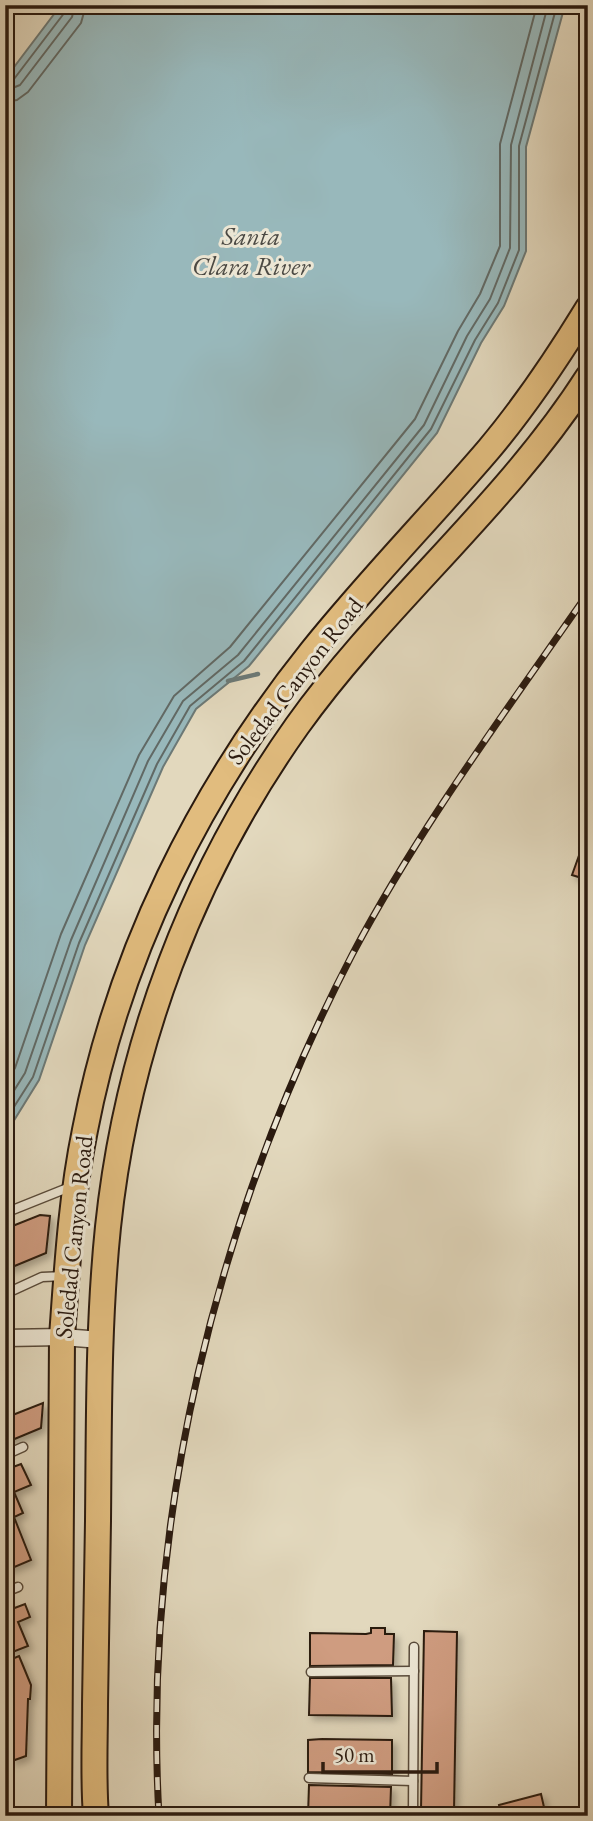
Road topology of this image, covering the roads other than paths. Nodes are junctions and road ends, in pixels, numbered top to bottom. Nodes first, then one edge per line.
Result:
1 (588, 308) edge
2 (588, 377) edge
3 (76, 1185) junction
4 (5, 1213) edge
5 (66, 1276) junction
6 (5, 1294) edge
7 (62, 1337) junction
8 (5, 1338) edge
9 (101, 1340) junction
10 (23, 1447) dead end
11 (5, 1455) edge
12 (18, 1587) dead end
13 (5, 1592) edge
14 (414, 1647) dead end
15 (414, 1671) junction
16 (311, 1672) dead end
17 (309, 1778) dead end
18 (413, 1781) junction
19 (59, 1816) edge
20 (96, 1816) edge
21 (413, 1816) edge

1 - 3 main road, Soledad Canyon Road
2 - 9 main road, Soledad Canyon Road
3 - 4 lane
3 - 5 main road, Soledad Canyon Road
5 - 6 lane
5 - 7 main road, Soledad Canyon Road
7 - 8 street
7 - 9 street
7 - 19 main road, Soledad Canyon Road
9 - 20 main road, Soledad Canyon Road
10 - 11 lane
12 - 13 lane
14 - 15 lane
15 - 16 lane
15 - 18 lane
17 - 18 lane
18 - 21 lane

